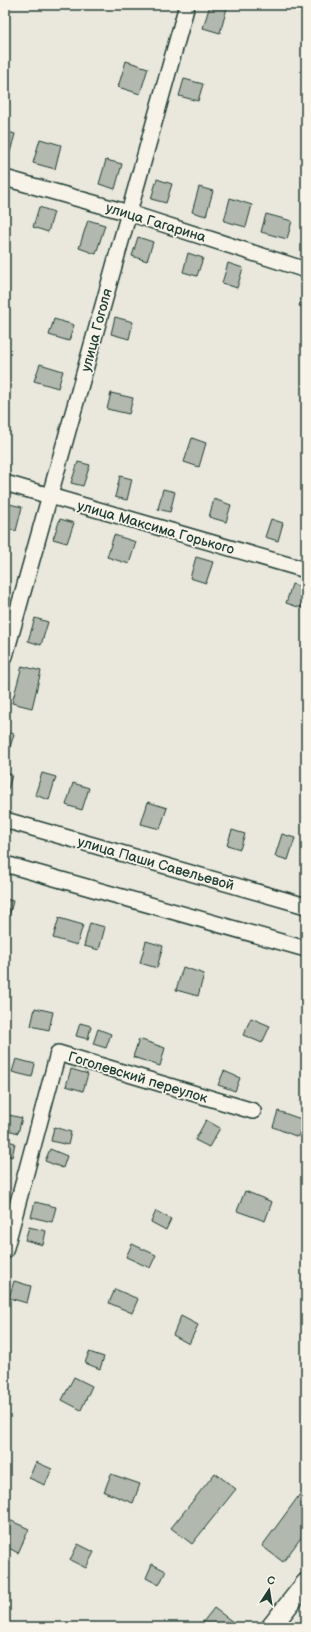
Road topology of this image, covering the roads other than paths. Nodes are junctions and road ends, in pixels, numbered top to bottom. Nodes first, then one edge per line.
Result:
1 (187, 5) edge
2 (5, 178) edge
3 (129, 213) junction
4 (306, 270) edge
5 (5, 483) edge
6 (50, 496) junction
7 (306, 570) edge
8 (5, 656) edge
9 (5, 820) edge
10 (5, 864) edge
11 (306, 906) edge
12 (306, 949) edge
13 (252, 1111) dead end
14 (5, 1251) edge
15 (306, 1583) edge
16 (271, 1627) edge

1 - 3 street, улица Гоголя
2 - 3 street, улица Гагарина
3 - 4 street, улица Гагарина
3 - 6 street, улица Гоголя
5 - 6 street, улица Максима Горького
6 - 7 street, улица Максима Горького
6 - 8 street, улица Гоголя
9 - 11 street, улица Паши Савельевой
10 - 12 street
13 - 14 street, Гоголевский переулок
15 - 16 street

